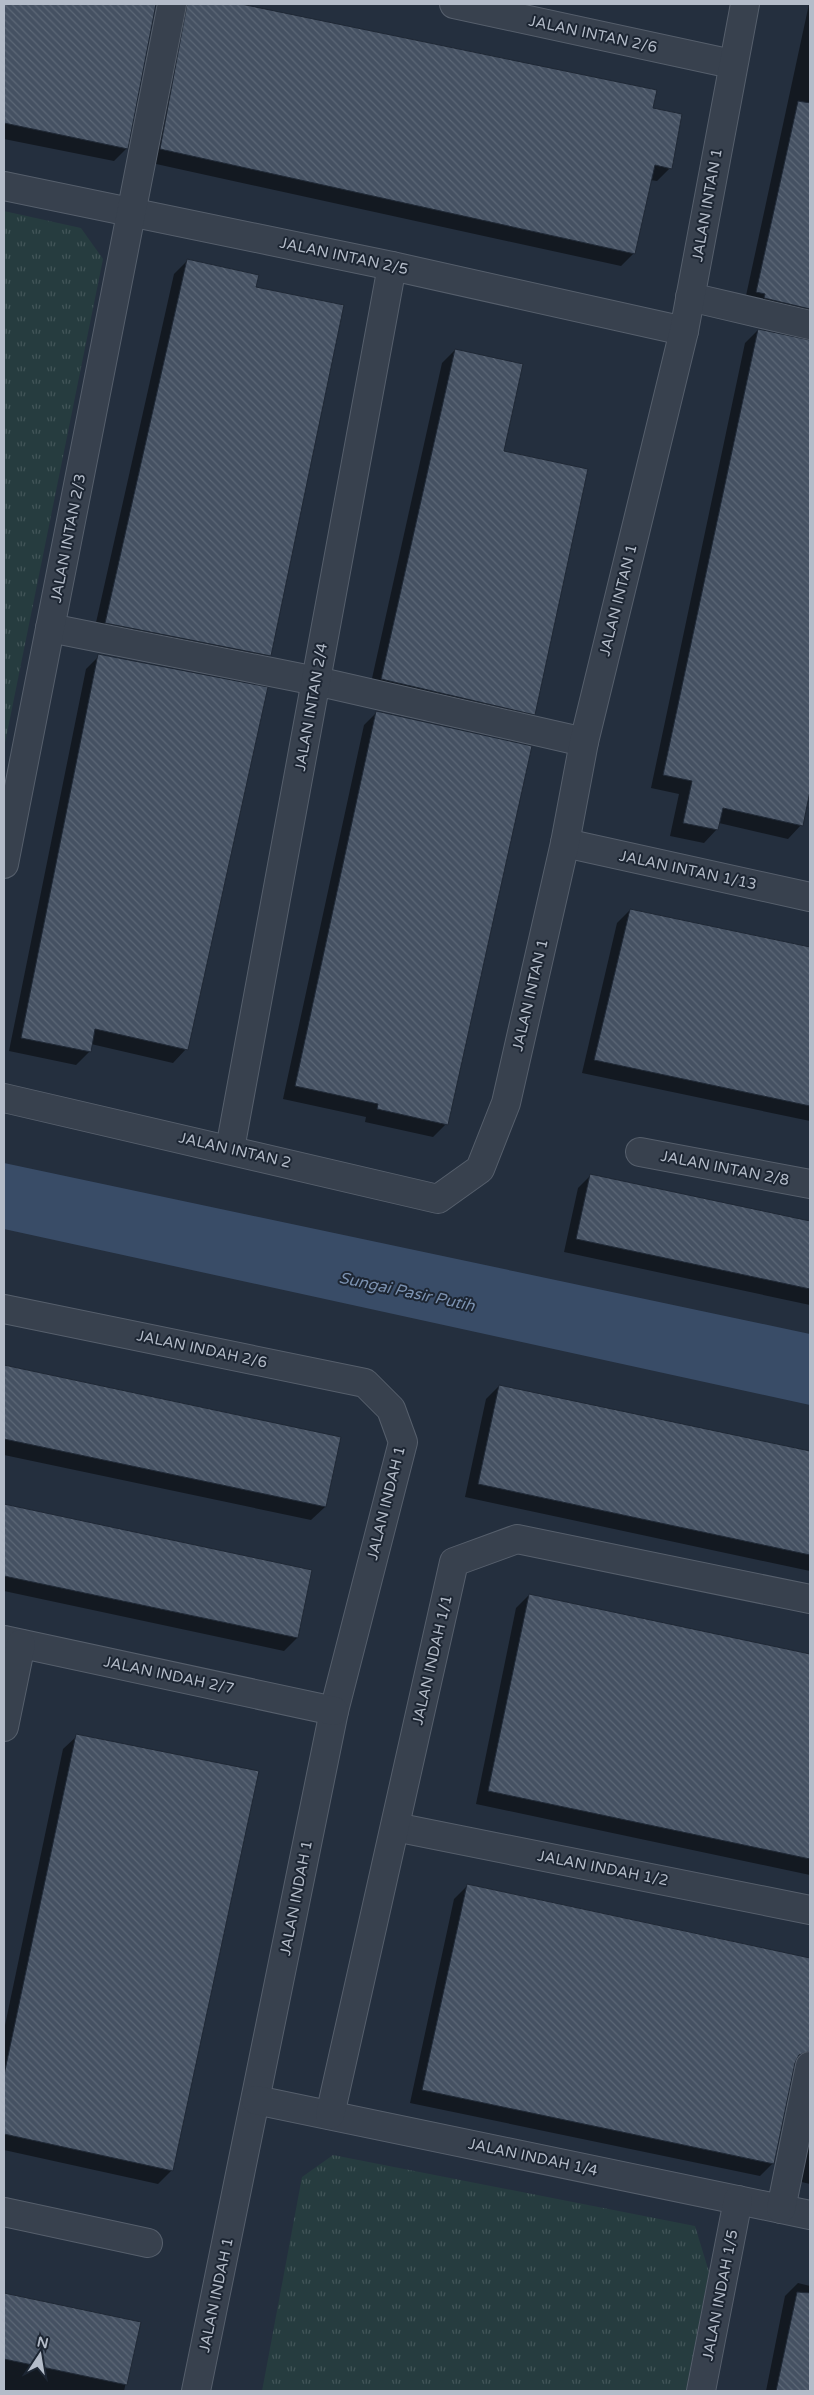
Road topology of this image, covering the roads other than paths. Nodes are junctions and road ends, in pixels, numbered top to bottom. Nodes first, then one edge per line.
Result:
1 (172, 4) edge
2 (454, 4) edge
3 (745, 4) edge
4 (732, 64) junction
5 (4, 186) edge
6 (132, 211) junction
7 (392, 266) junction
8 (690, 297) junction
9 (810, 325) edge
10 (684, 331) junction
11 (50, 628) junction
12 (316, 681) junction
13 (584, 742) junction
14 (8, 825) edge
15 (565, 843) junction
16 (4, 864) edge
17 (810, 896) edge
18 (4, 1098) edge
19 (230, 1149) junction
20 (640, 1152) dead end
21 (461, 1183) joint
22 (810, 1184) edge
23 (4, 1309) edge
24 (391, 1409) joint
25 (810, 1599) edge
26 (12, 1642) edge
27 (334, 1711) junction
28 (4, 1727) edge
29 (395, 1826) junction
30 (810, 1910) edge
31 (810, 2066) edge
32 (256, 2100) junction
33 (330, 2115) junction
34 (738, 2200) junction
35 (781, 2209) junction
36 (4, 2212) edge
37 (810, 2215) edge
38 (148, 2243) dead end
39 (196, 2391) edge
40 (701, 2391) edge

1 - 6 street, JALAN INTAN 2/3
2 - 4 street, JALAN INTAN 2/6
3 - 4 street, JALAN INTAN 1
4 - 8 street, JALAN INTAN 1
5 - 6 street, JALAN INTAN 2/5
6 - 7 street, JALAN INTAN 2/5
6 - 11 street, JALAN INTAN 2/3
7 - 10 street, JALAN INTAN 2/5
7 - 12 street, JALAN INTAN 2/4
8 - 9 street
8 - 10 street, JALAN INTAN 1
10 - 13 street, JALAN INTAN 1
11 - 12 street
11 - 14 street, JALAN INTAN 2/3
12 - 13 street
12 - 19 street, JALAN INTAN 2/4
13 - 15 street, JALAN INTAN 1
14 - 16 street, JALAN INTAN 2/3
15 - 17 street, JALAN INTAN 1/13
15 - 21 street, JALAN INTAN 1
18 - 19 street, JALAN INTAN 2
19 - 21 street, JALAN INTAN 2
20 - 22 street, JALAN INTAN 2/8
23 - 24 street, JALAN INDAH 2/6
24 - 27 street, JALAN INDAH 1
25 - 29 street, JALAN INDAH 1/1
26 - 27 street, JALAN INDAH 2/7
26 - 28 street
27 - 32 street, JALAN INDAH 1
29 - 30 street, JALAN INDAH 1/2
29 - 33 street, JALAN INDAH 1/1
31 - 35 street
32 - 33 street, JALAN INDAH 1/4
32 - 39 street, JALAN INDAH 1
33 - 34 street, JALAN INDAH 1/4
34 - 35 street, JALAN INDAH 1/4
34 - 40 street, JALAN INDAH 1/5
35 - 37 street, JALAN INDAH 1/4
36 - 38 street

